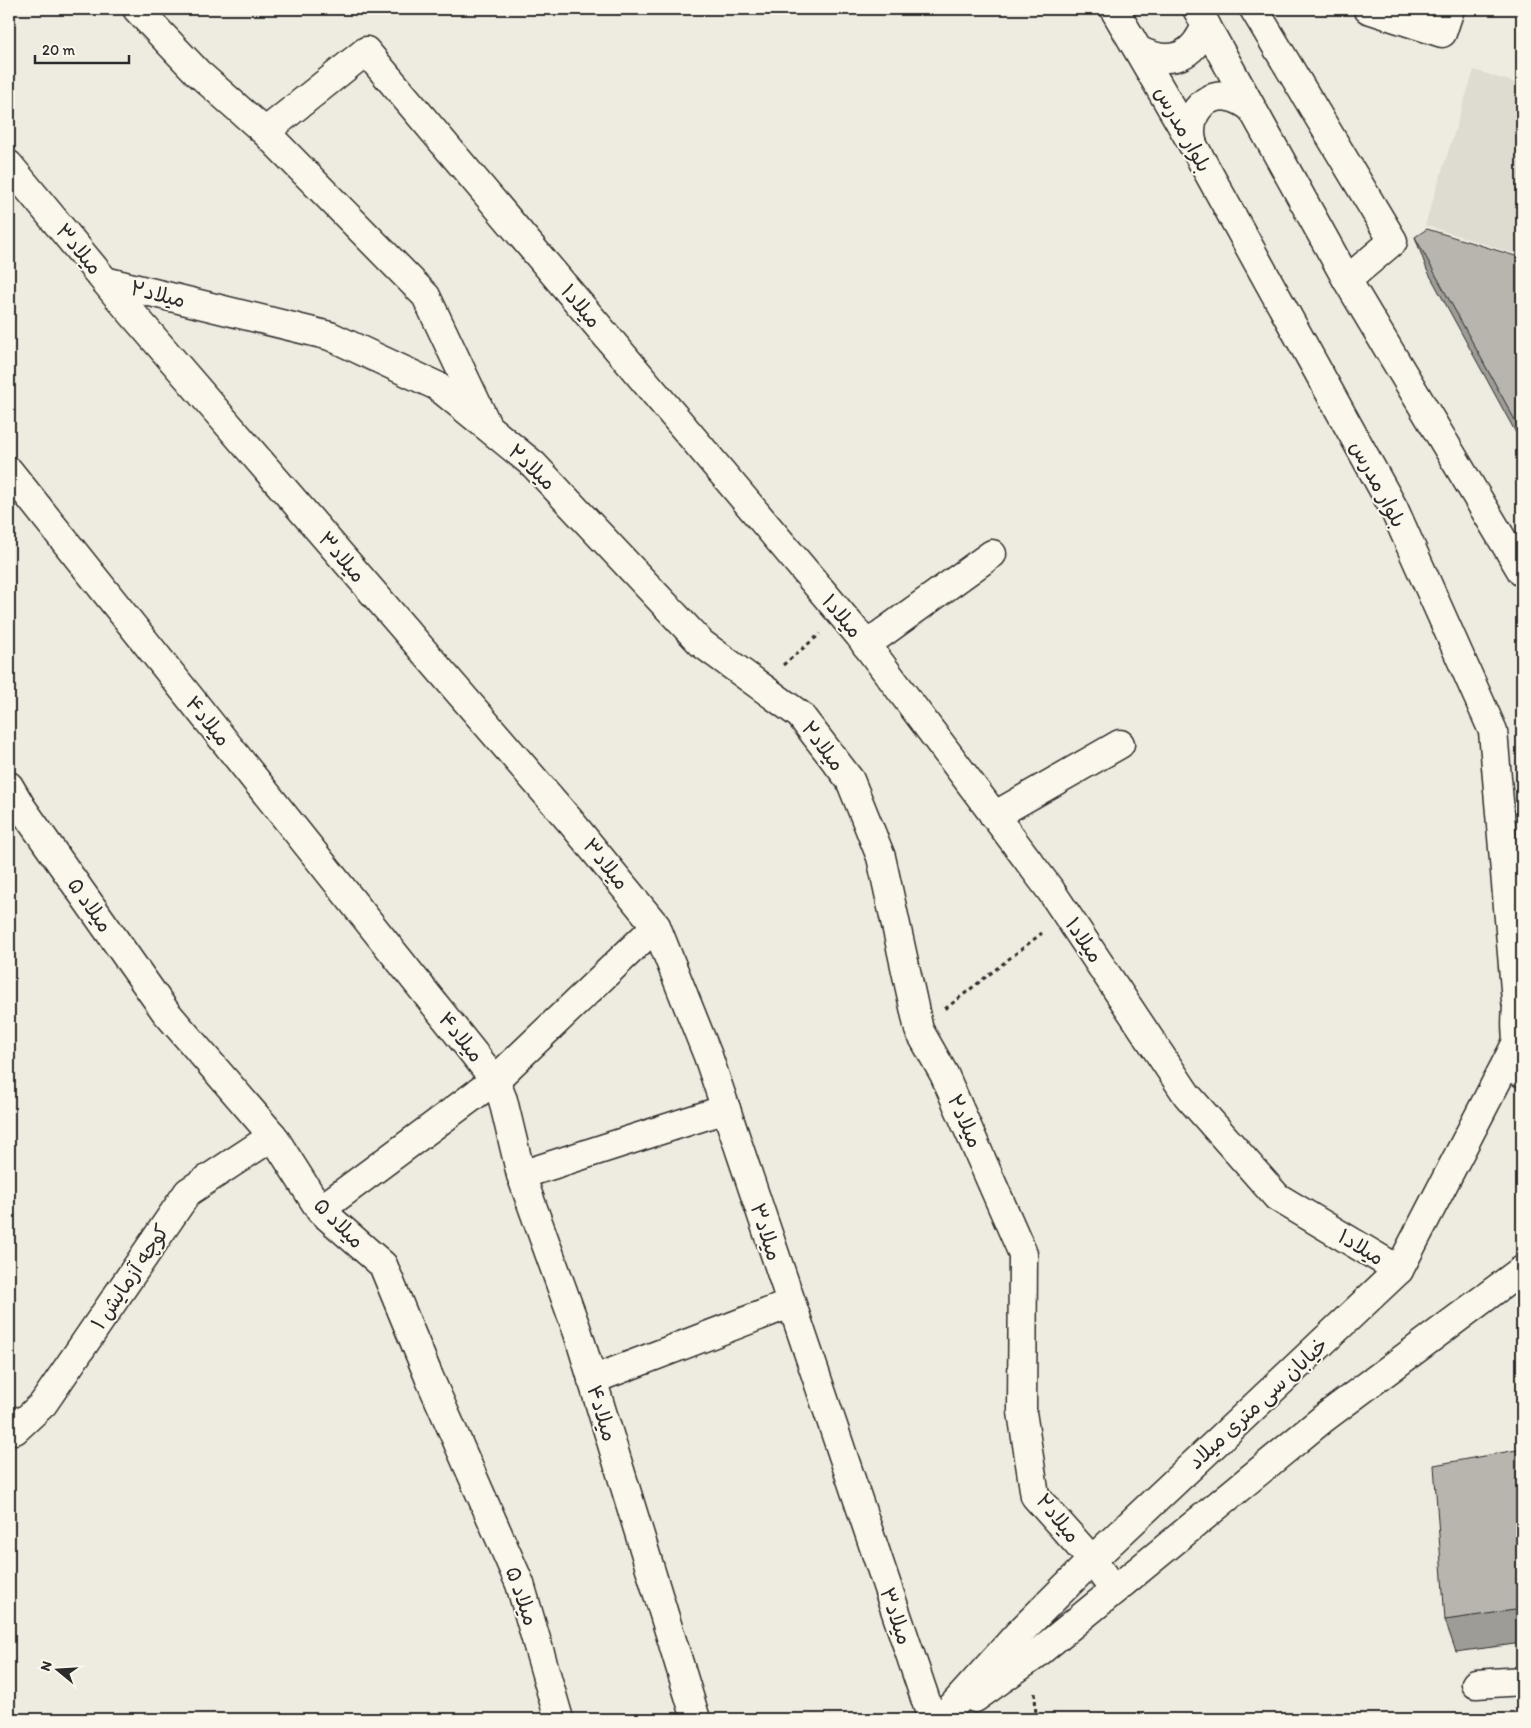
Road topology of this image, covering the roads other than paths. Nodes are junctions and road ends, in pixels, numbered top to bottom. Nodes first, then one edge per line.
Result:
1 (137, 9) edge
2 (1114, 9) edge
3 (1254, 9) edge
4 (1368, 9) edge
5 (1205, 14) edge
6 (1446, 21) edge
7 (1140, 51) junction
8 (1250, 107) junction
9 (265, 132) junction
10 (1193, 145) junction
11 (9, 165) edge
12 (1347, 280) junction
13 (105, 281) junction
14 (488, 427) junction
15 (9, 471) edge
16 (992, 554) dead end
17 (1522, 572) edge
18 (866, 645) junction
19 (1120, 744) dead end
20 (13, 805) edge
21 (994, 816) junction
22 (656, 926) junction
23 (1519, 990) edge
24 (1516, 1044) junction
25 (1522, 1073) edge
26 (496, 1080) junction
27 (726, 1109) junction
28 (273, 1136) junction
29 (521, 1175) junction
30 (320, 1210) junction
31 (1399, 1270) junction
32 (1522, 1270) edge
33 (790, 1304) junction
34 (592, 1380) junction
35 (9, 1419) edge
36 (1092, 1560) junction
37 (1114, 1590) junction
38 (1522, 1681) edge
39 (1476, 1684) dead end
40 (559, 1719) edge
41 (696, 1719) edge
42 (932, 1719) edge
43 (941, 1719) edge
44 (945, 1719) edge

1 - 9 street
2 - 7 street, بلوار مدرس
3 - 12 street
4 - 6 street
5 - 7 street
5 - 8 street
7 - 10 street, بلوار مدرس
8 - 10 street
8 - 12 street
9 - 14 street
9 - 18 street, میلاد۱
10 - 23 street, بلوار مدرس
11 - 13 street, میلاد۳
12 - 17 street
13 - 14 street, میلاد۲
13 - 22 street, میلاد۳
14 - 36 street, میلاد۲
15 - 26 street, میلاد۴
16 - 18 street
18 - 21 street, میلاد۱
19 - 21 street
20 - 28 street, میلاد ۵
21 - 31 street, میلاد۱
22 - 26 street
22 - 27 street, میلاد۳
23 - 24 street, بلوار مدرس
24 - 25 street, بلوار مدرس
24 - 31 street, خیابان سی متری میلاد
26 - 29 street, میلاد۴
26 - 30 street
27 - 29 street
27 - 33 street, میلاد۳
28 - 30 street, میلاد ۵
28 - 35 street, ۱ کوچه آزمایش
29 - 34 street, میلاد۴
30 - 40 street, میلاد ۵
31 - 36 street, خیابان سی متری میلاد
32 - 37 street
33 - 34 street
33 - 42 street, میلاد۳
34 - 41 street, میلاد۴
36 - 37 street, میلاد۲
36 - 43 street, خیابان سی متری میلاد
37 - 44 street
38 - 39 street

